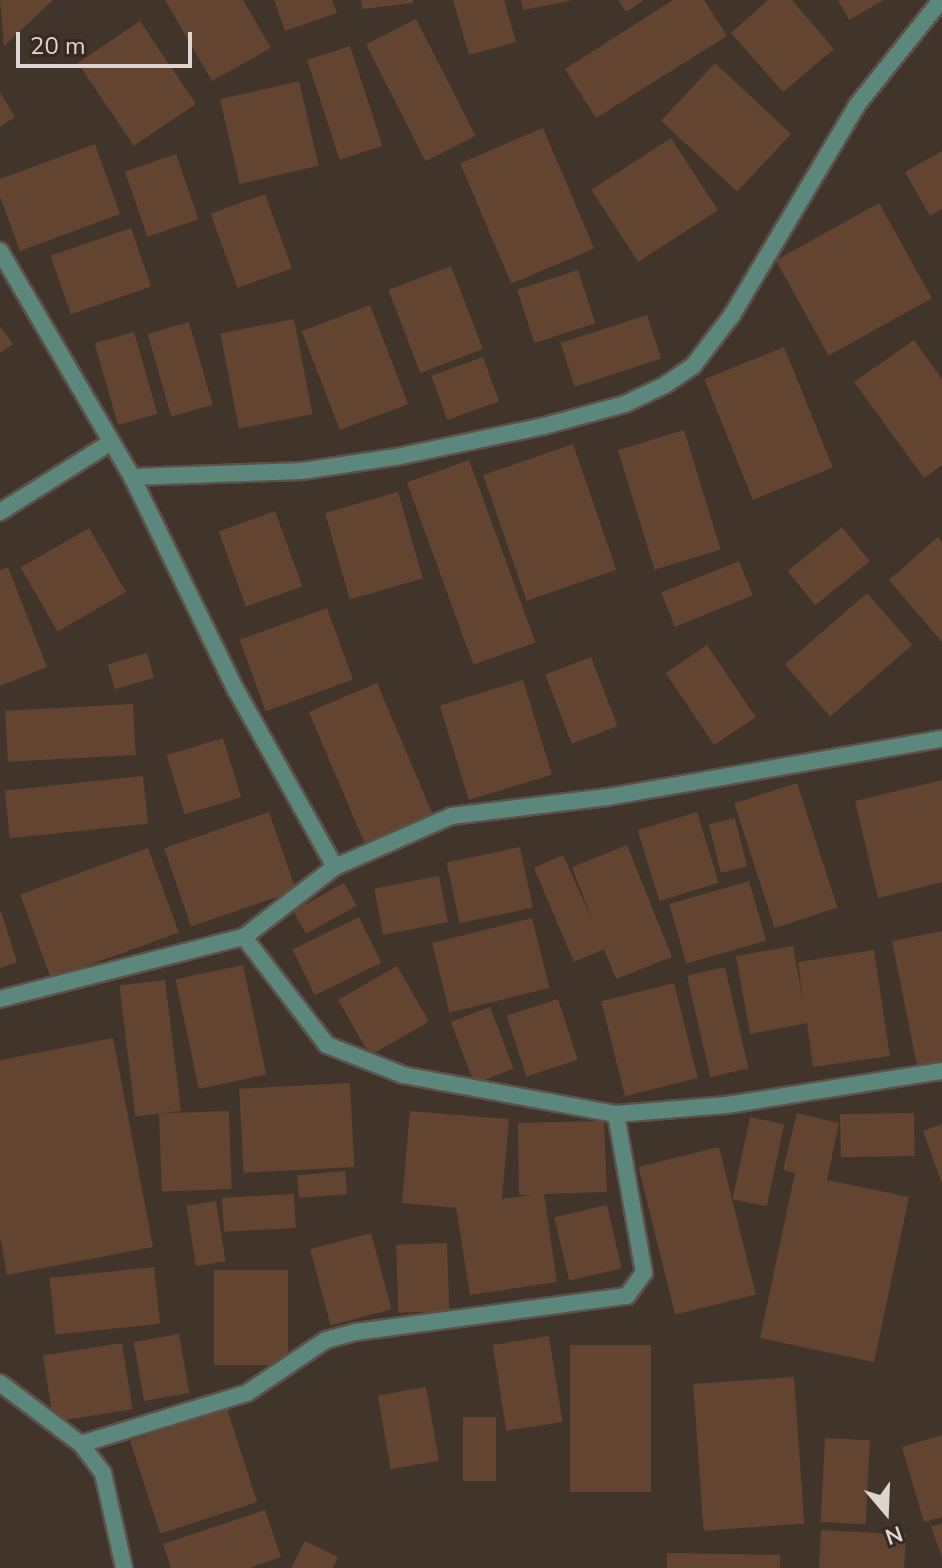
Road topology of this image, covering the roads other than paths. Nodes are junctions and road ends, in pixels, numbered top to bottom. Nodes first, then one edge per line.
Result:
1 (941, 0) edge
2 (0, 251) edge
3 (111, 442) junction
4 (132, 477) junction
5 (0, 512) edge
6 (942, 739) edge
7 (335, 867) junction
8 (244, 937) junction
9 (0, 999) edge
10 (942, 1071) edge
11 (616, 1114) junction
12 (0, 1383) edge
13 (81, 1444) junction
14 (124, 1568) edge

1 - 4 street
2 - 3 street
3 - 4 street
3 - 5 street
4 - 7 street
6 - 7 street
7 - 8 street
8 - 9 street
8 - 11 street
10 - 11 street
11 - 13 street
12 - 13 street
13 - 14 street

